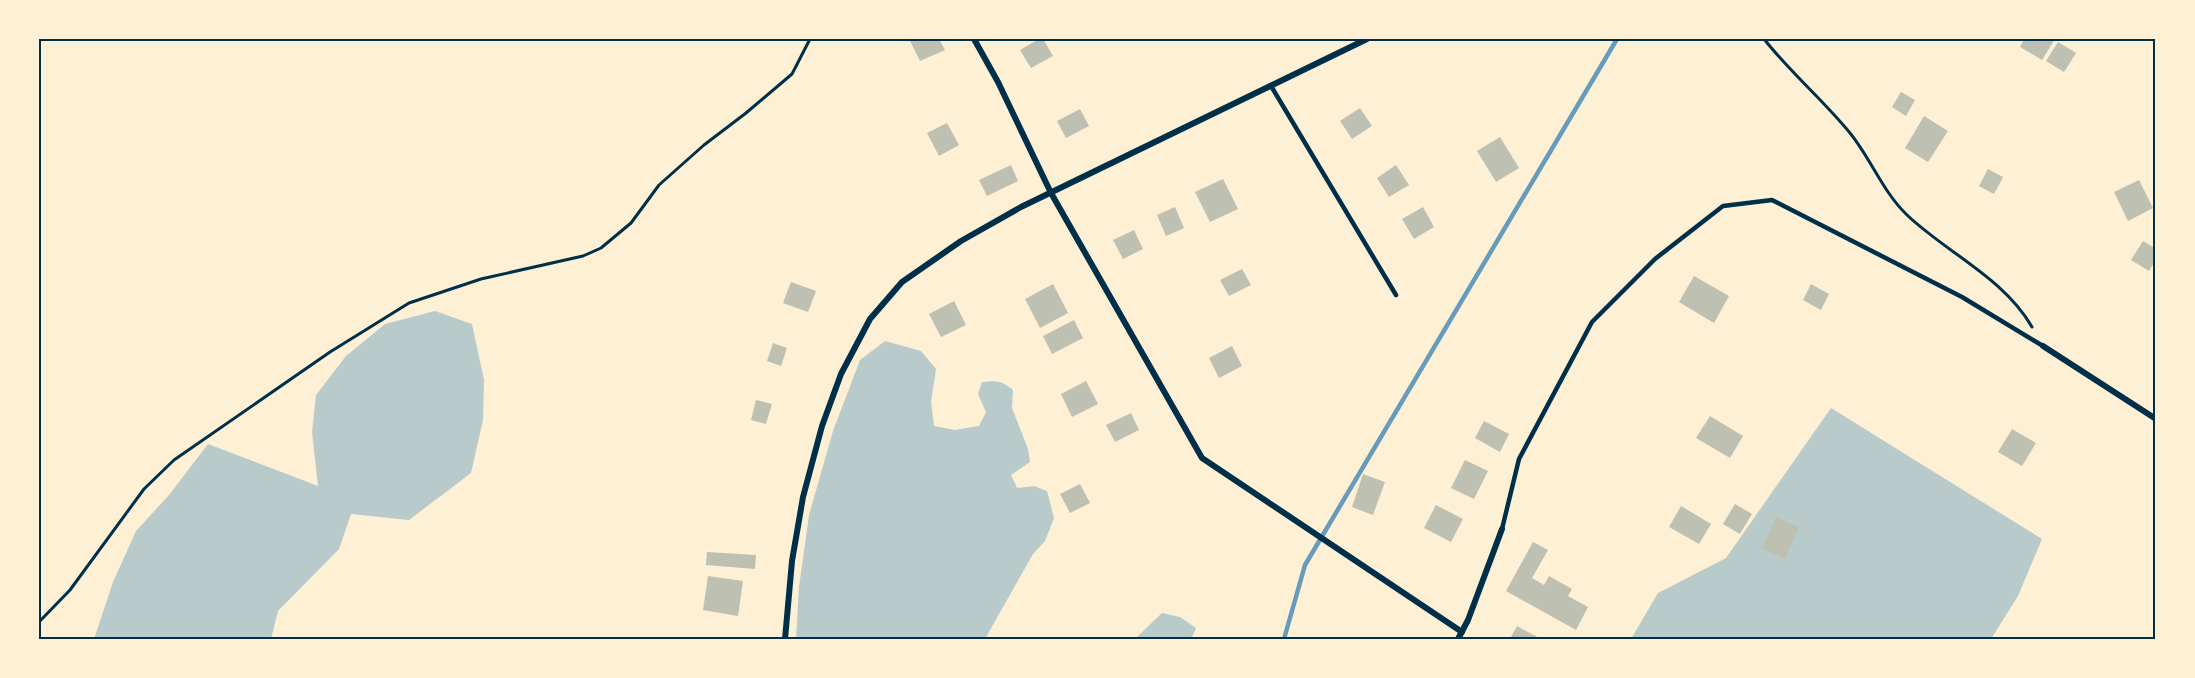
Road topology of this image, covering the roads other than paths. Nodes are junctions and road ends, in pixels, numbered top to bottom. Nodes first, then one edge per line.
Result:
1 (974, 39) edge
2 (1367, 39) edge
3 (1270, 86) junction
4 (1051, 193) junction
5 (1396, 295) dead end
6 (2043, 346) joint
7 (2156, 419) edge
8 (1503, 529) joint
9 (1460, 636) edge
10 (784, 639) edge

1 - 4 street
2 - 3 street
3 - 4 street
3 - 5 lane
4 - 9 street
4 - 10 street
6 - 7 street
6 - 8 lane
8 - 9 street

